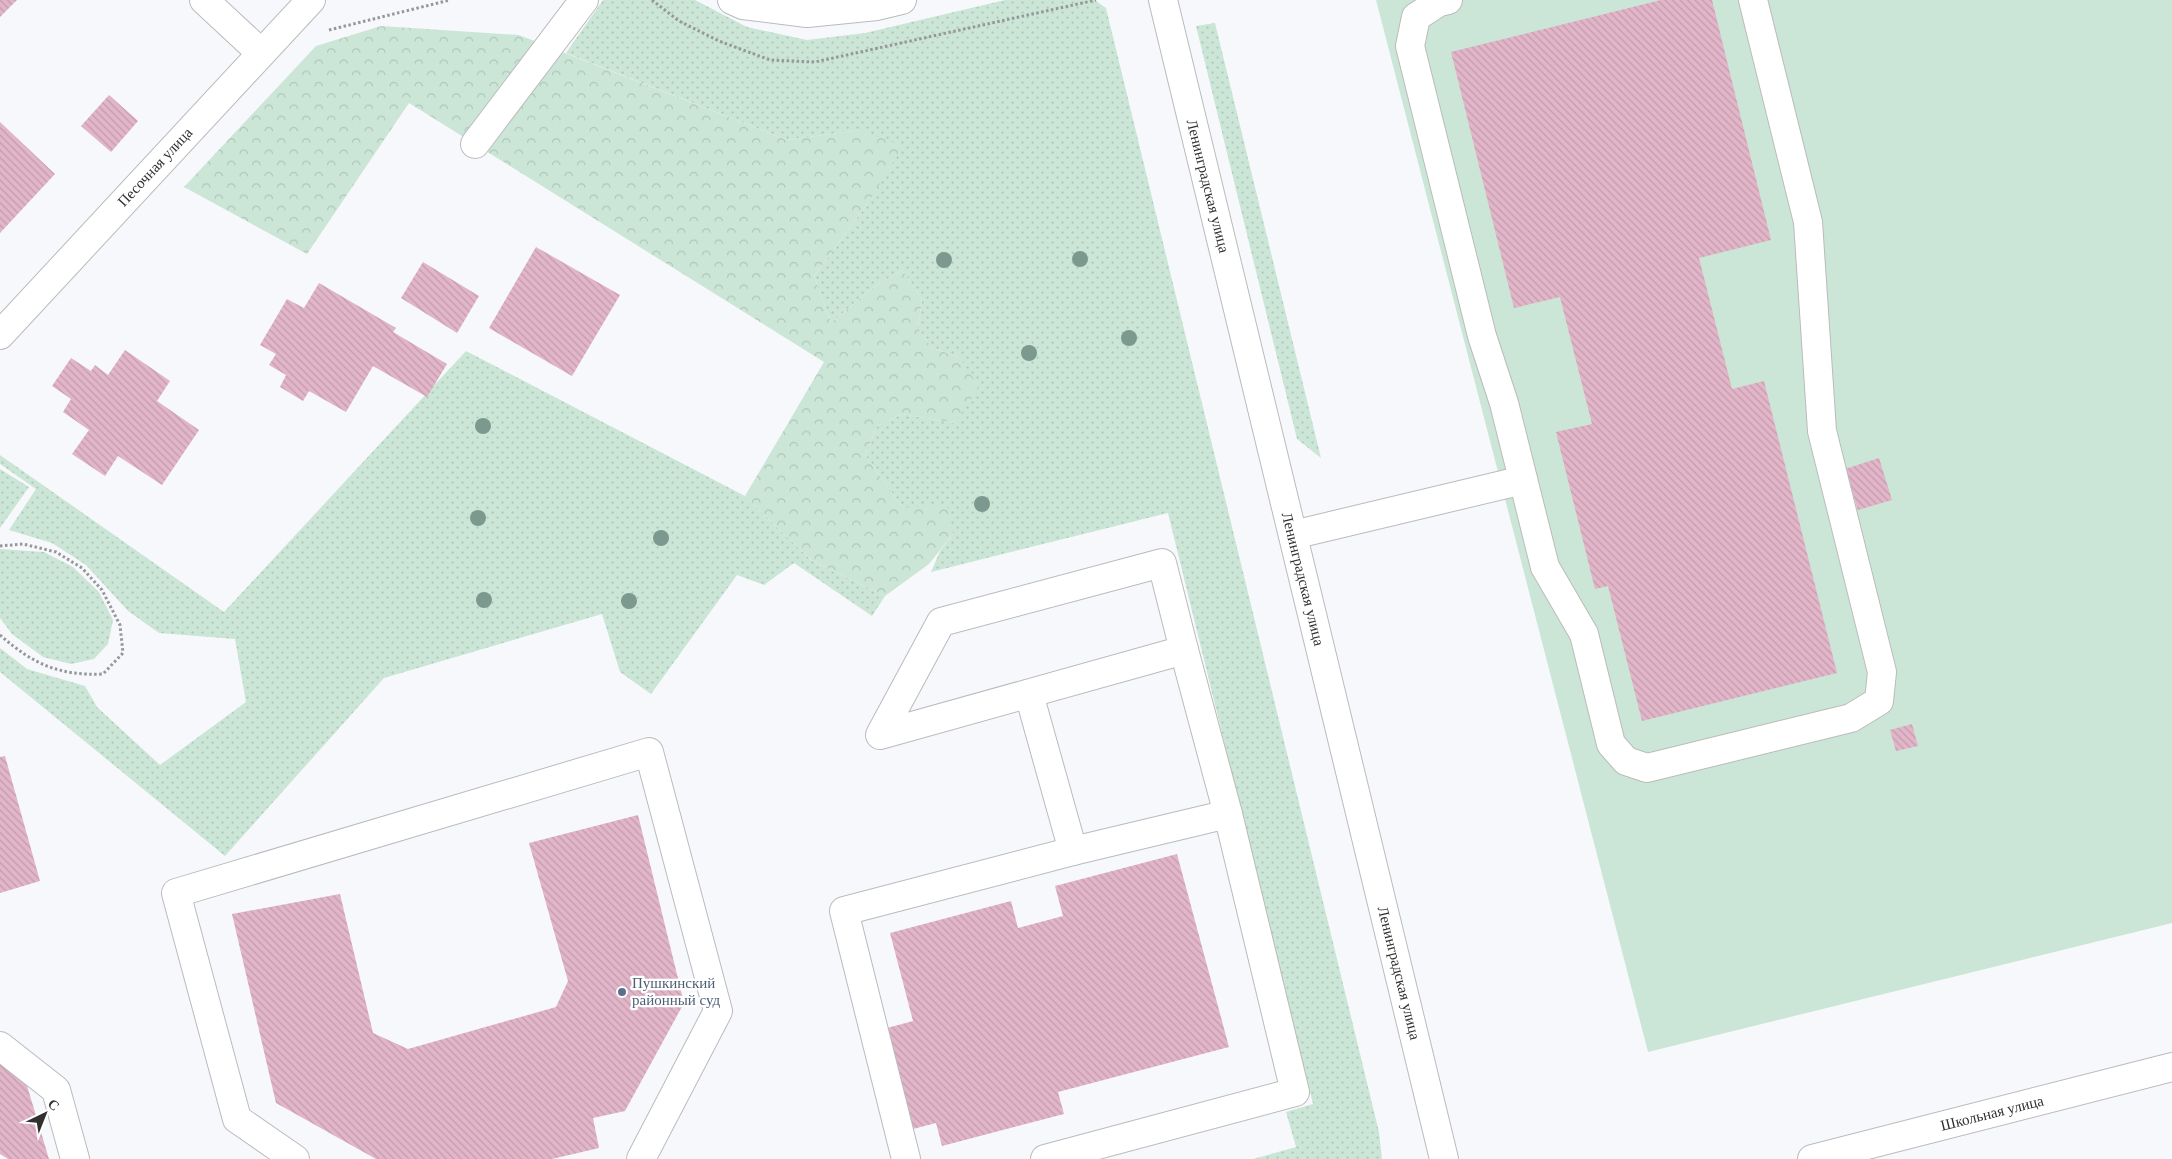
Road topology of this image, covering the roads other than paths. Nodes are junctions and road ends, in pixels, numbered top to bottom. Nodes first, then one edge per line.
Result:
1 (204, 0) edge
2 (311, 0) edge
3 (584, 0) edge
4 (732, 0) edge
5 (902, 0) edge
6 (1163, 0) edge
7 (1448, 0) edge
8 (1753, 0) edge
9 (261, 53) junction
10 (474, 144) dead end
11 (0, 335) edge
12 (1523, 480) junction
13 (1293, 535) junction
14 (1184, 650) junction
15 (1029, 694) junction
16 (1228, 814) junction
17 (1073, 851) junction
18 (0, 1046) edge
19 (2172, 1067) edge
20 (1822, 1158) edge
21 (75, 1159) edge
22 (295, 1159) edge
23 (641, 1159) edge
24 (906, 1159) edge
25 (1045, 1159) edge
26 (1444, 1159) edge

1 - 9 street
2 - 9 street, Песочная улица
3 - 10 street
4 - 5 street
6 - 13 street, Ленинградская улица
7 - 12 street
8 - 12 street
9 - 11 street, Песочная улица
12 - 13 street
13 - 26 street, Ленинградская улица
14 - 15 street
14 - 15 street
14 - 16 street
15 - 17 street
16 - 17 street
16 - 25 street
17 - 24 street
18 - 21 street
19 - 20 street, Школьная улица
22 - 23 street

